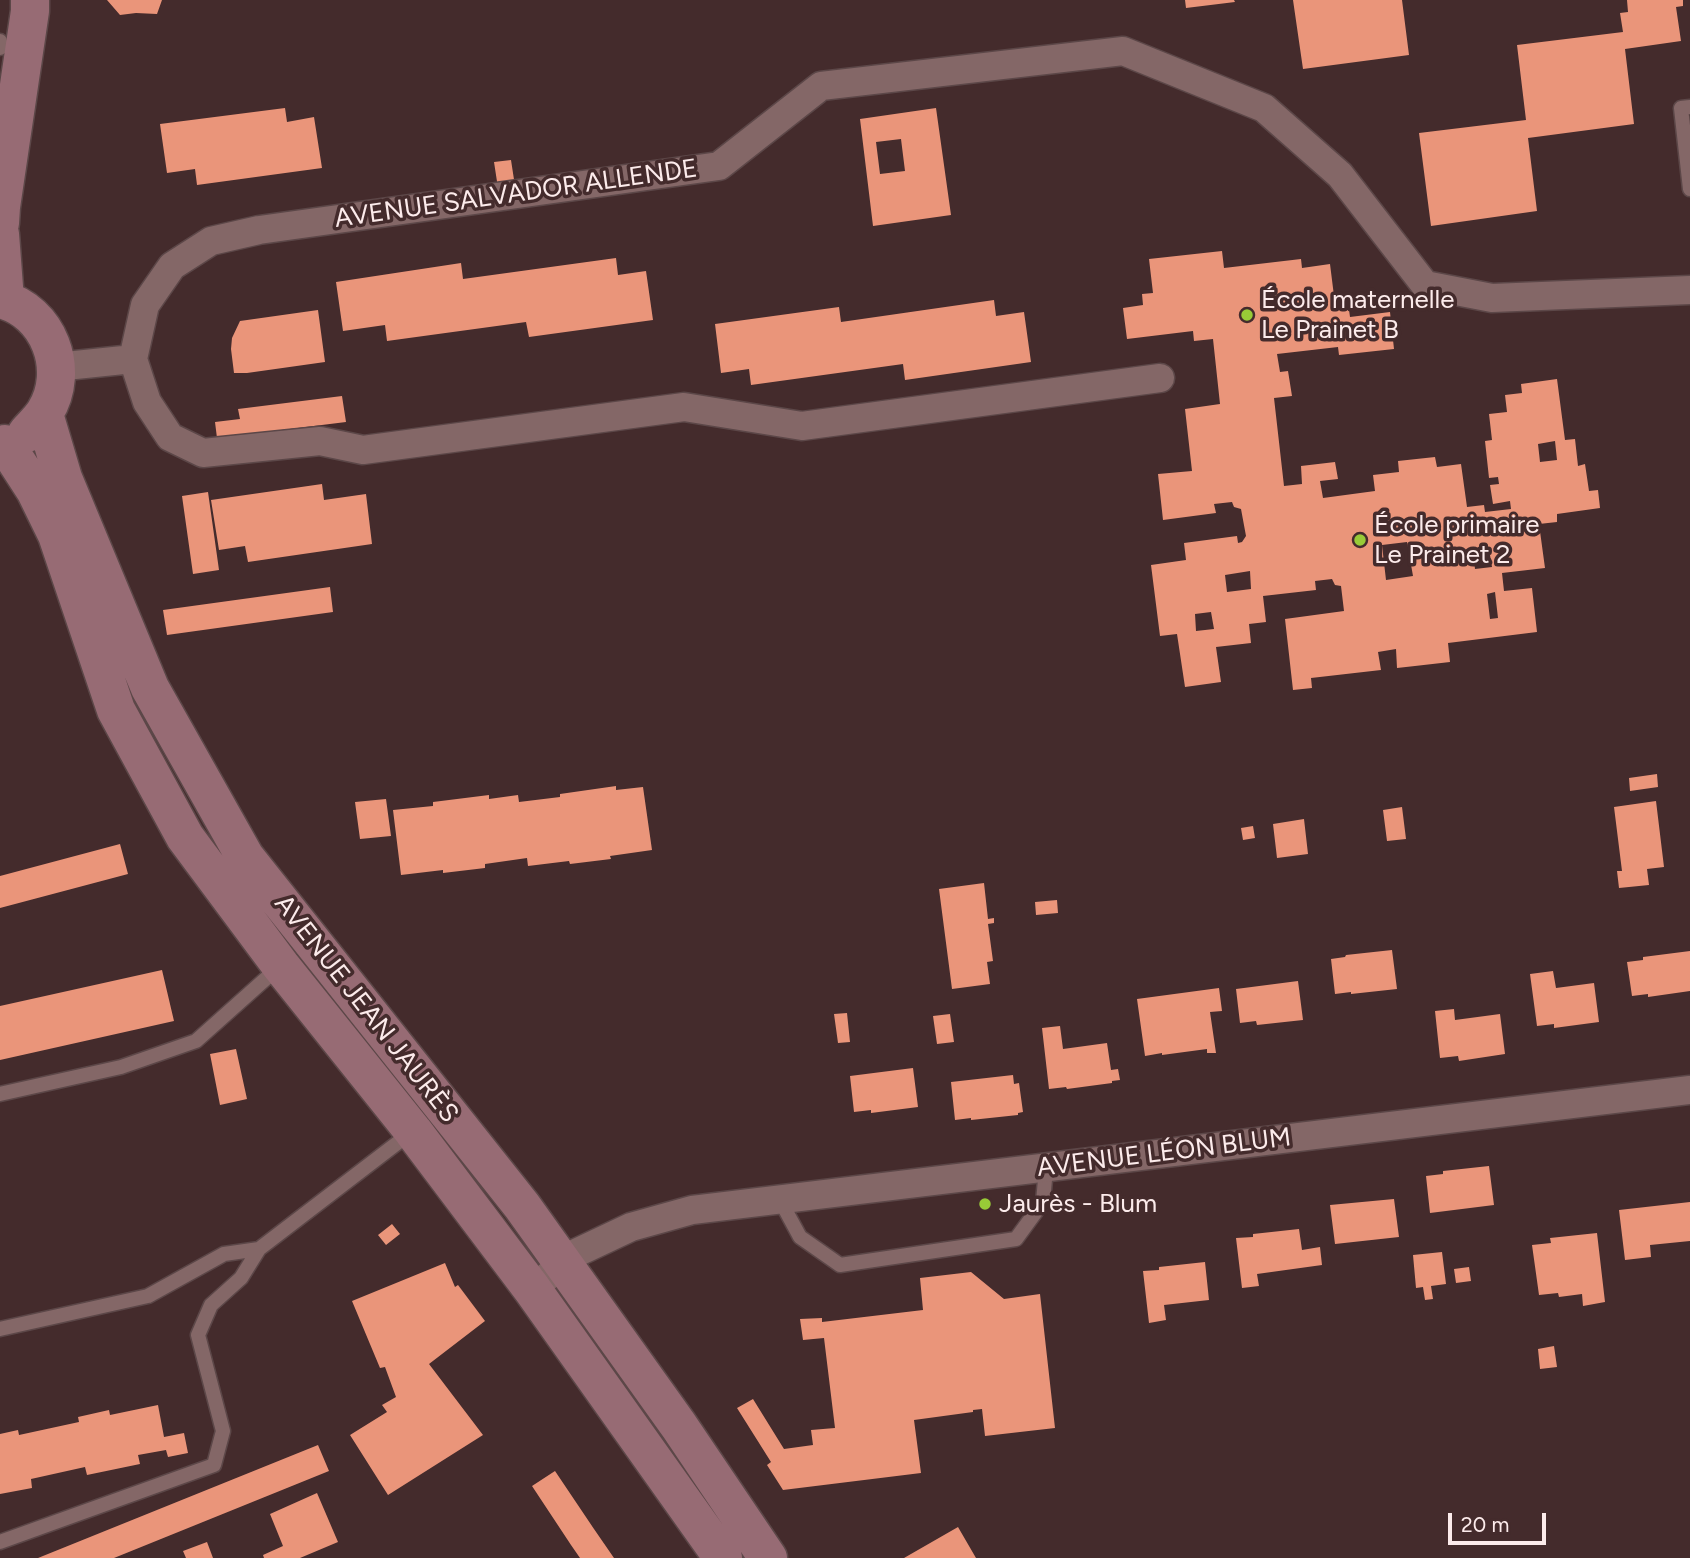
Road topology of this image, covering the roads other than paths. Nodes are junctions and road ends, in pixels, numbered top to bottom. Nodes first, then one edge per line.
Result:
1 (30, 0) edge
2 (0, 41) edge
3 (0, 48) edge
4 (1690, 107) edge
5 (1690, 189) edge
6 (0, 223) edge
7 (0, 234) edge
8 (1690, 290) edge
9 (2, 299) edge
10 (133, 359) junction
11 (56, 367) junction
12 (1160, 378) dead end
13 (44, 414) junction
14 (3, 445) edge
15 (281, 965) junction
16 (1690, 1090) edge
17 (0, 1094) edge
18 (413, 1131) junction
19 (1046, 1168) junction
20 (780, 1200) junction
21 (259, 1249) junction
22 (564, 1264) junction
23 (532, 1289) junction
24 (0, 1329) edge
25 (0, 1542) edge
26 (723, 1558) edge
27 (768, 1558) edge

1 - 6 main road
2 - 3 lane
4 - 5 lane
7 - 9 main road
8 - 10 street, AVENUE SALVADOR ALLENDE
9 - 11 main road
10 - 11 street
10 - 12 street
11 - 13 main road
13 - 14 main road
13 - 22 main road, AVENUE JEAN JAURÈS
14 - 15 main road, AVENUE JEAN JAURÈS
15 - 17 lane, AVENUE JEAN JAURÈS
15 - 18 main road, AVENUE JEAN JAURÈS
16 - 19 street, AVENUE LÉON BLUM
18 - 21 lane, AVENUE JEAN JAURÈS
18 - 23 main road, AVENUE JEAN JAURÈS
19 - 20 street, AVENUE LÉON BLUM
19 - 20 lane
20 - 22 street, AVENUE LÉON BLUM
21 - 24 lane, AVENUE JEAN JAURÈS
21 - 25 lane, AVENUE JEAN JAURÈS
22 - 23 street, AVENUE LÉON BLUM
22 - 27 main road, AVENUE JEAN JAURÈS
23 - 26 main road, AVENUE JEAN JAURÈS

